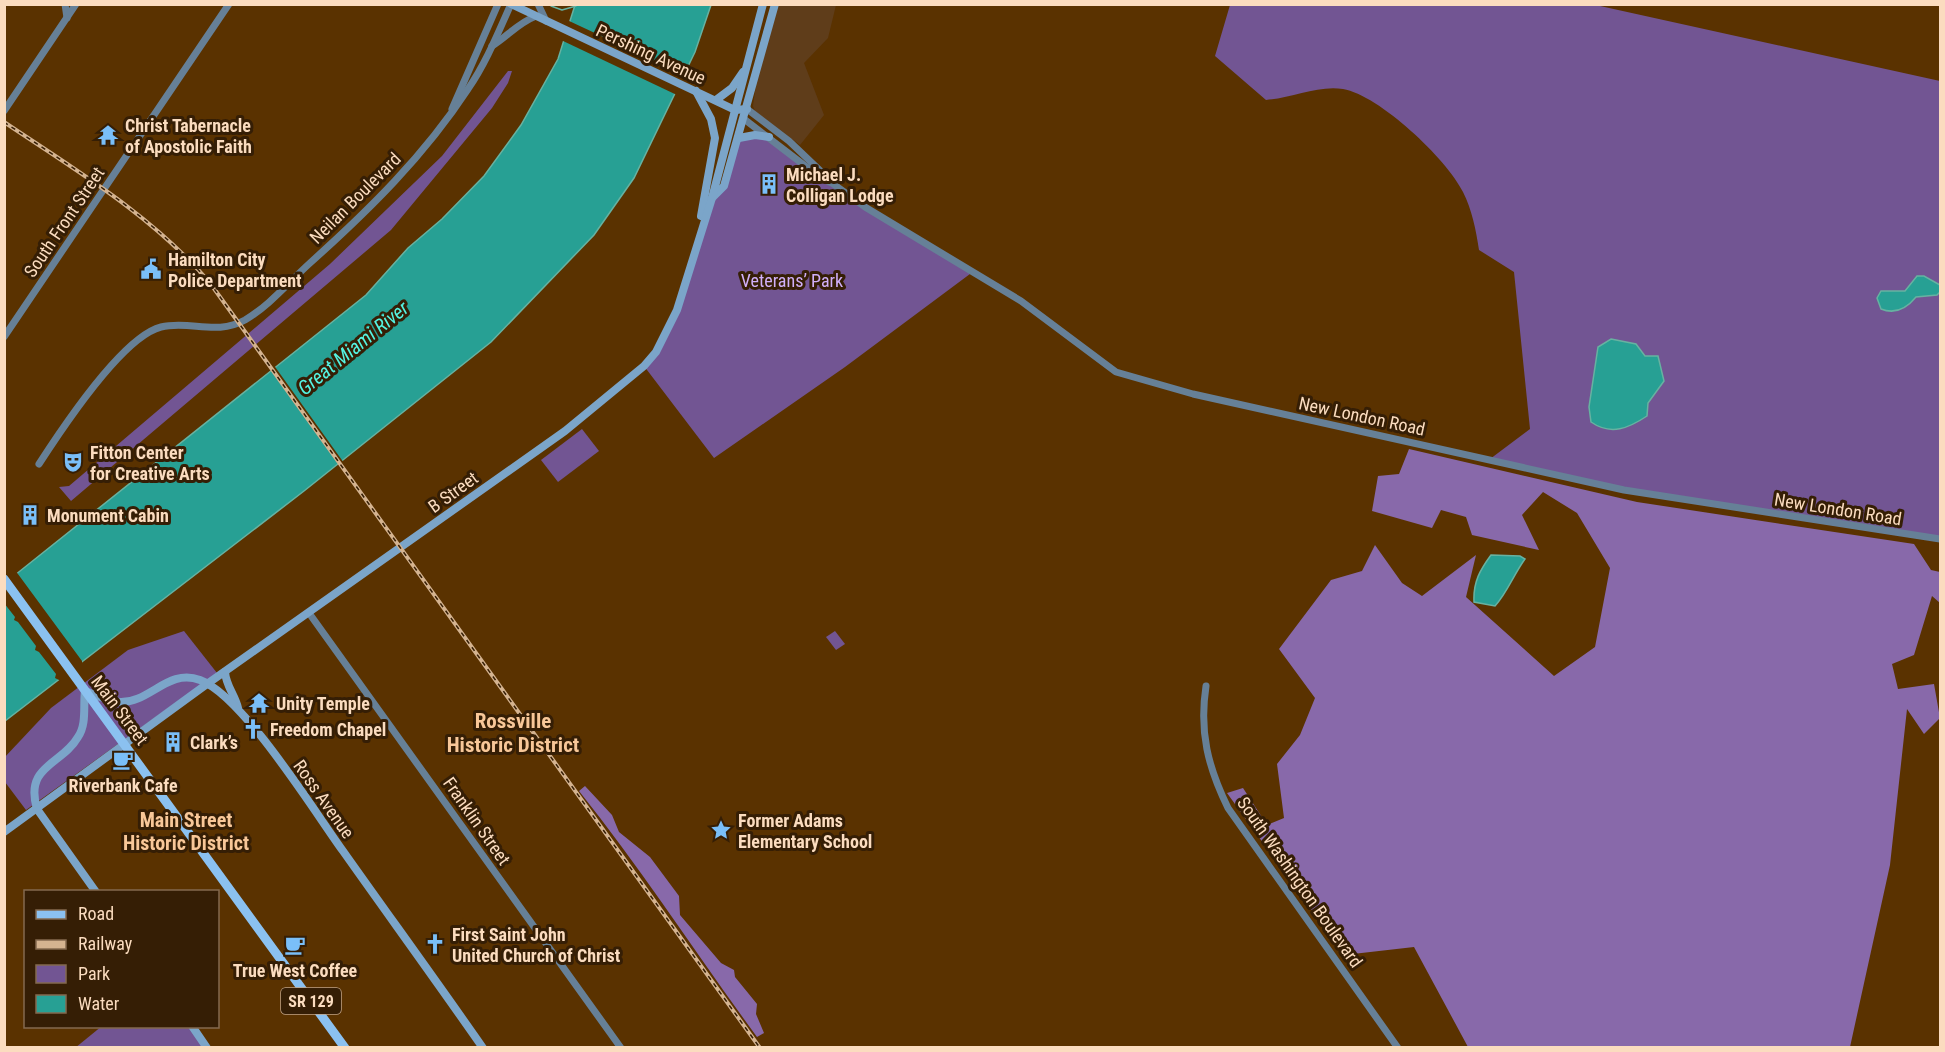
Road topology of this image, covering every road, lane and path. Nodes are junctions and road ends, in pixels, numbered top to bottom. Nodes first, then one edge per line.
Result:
1 (65, 4) edge
2 (76, 4) edge
3 (229, 4) edge
4 (498, 4) edge
5 (763, 4) edge
6 (775, 4) edge
7 (511, 5) edge
8 (539, 6) edge
9 (536, 16) junction
10 (67, 18) junction
11 (546, 21) junction
12 (492, 46) junction
13 (748, 64) junction
14 (696, 91) junction
15 (716, 100) junction
16 (747, 109) junction
17 (735, 110) junction
18 (4, 111) edge
19 (450, 114) junction
20 (744, 119) junction
21 (769, 137) junction
22 (739, 138) junction
23 (832, 183) junction
24 (712, 198) junction
25 (701, 230) junction
26 (4, 337) edge
27 (39, 464) dead end
28 (1941, 539) edge
29 (4, 579) edge
30 (309, 613) junction
31 (225, 672) junction
32 (207, 684) junction
33 (1206, 686) dead end
34 (83, 689) junction
35 (239, 710) junction
36 (127, 744) junction
37 (37, 809) junction
38 (4, 832) edge
39 (95, 890) edge
40 (193, 1028) edge
41 (207, 1047) edge
42 (345, 1047) edge
43 (483, 1047) edge
44 (621, 1047) edge
45 (1398, 1047) edge

1 - 10 street
2 - 10 street
3 - 26 street, South Front Street
4 - 19 street, Neilan Boulevard
5 - 13 main road, B Street
6 - 16 main road, B Street
7 - 9 main road, Pershing Avenue
7 - 12 street, Neilan Boulevard
8 - 11 street
9 - 11 main road, Pershing Avenue
9 - 12 street
10 - 18 street
11 - 14 main road, Pershing Avenue
12 - 19 street, Neilan Boulevard
13 - 15 main road
13 - 17 main road, B Street
14 - 15 main road, Pershing Avenue
14 - 25 main road
15 - 17 main road, Pershing Avenue
16 - 17 main road
16 - 20 main road, B Street
16 - 23 street, New London Road
17 - 20 main road, New London Road
17 - 24 main road, B Street
19 - 27 street, Neilan Boulevard
20 - 21 street, New London Road
20 - 22 main road, B Street
21 - 22 main road
21 - 23 street, New London Road
22 - 24 main road, B Street
23 - 28 street, New London Road
24 - 25 main road, B Street
25 - 30 main road, B Street
29 - 34 main road, Main Street / SR 129
30 - 31 main road, B Street
30 - 44 street, Franklin Street
31 - 32 main road, B Street
31 - 35 main road
32 - 34 main road, Ross Avenue
32 - 35 main road, Ross Avenue
32 - 36 main road, B Street
33 - 45 street, South Washington Boulevard
34 - 36 main road, Main Street / SR 129
34 - 37 main road
35 - 43 main road, Ross Avenue
36 - 37 main road, B Street
36 - 42 main road, Main Street / SR 129
37 - 38 main road, B Street
37 - 39 main road
40 - 41 main road

